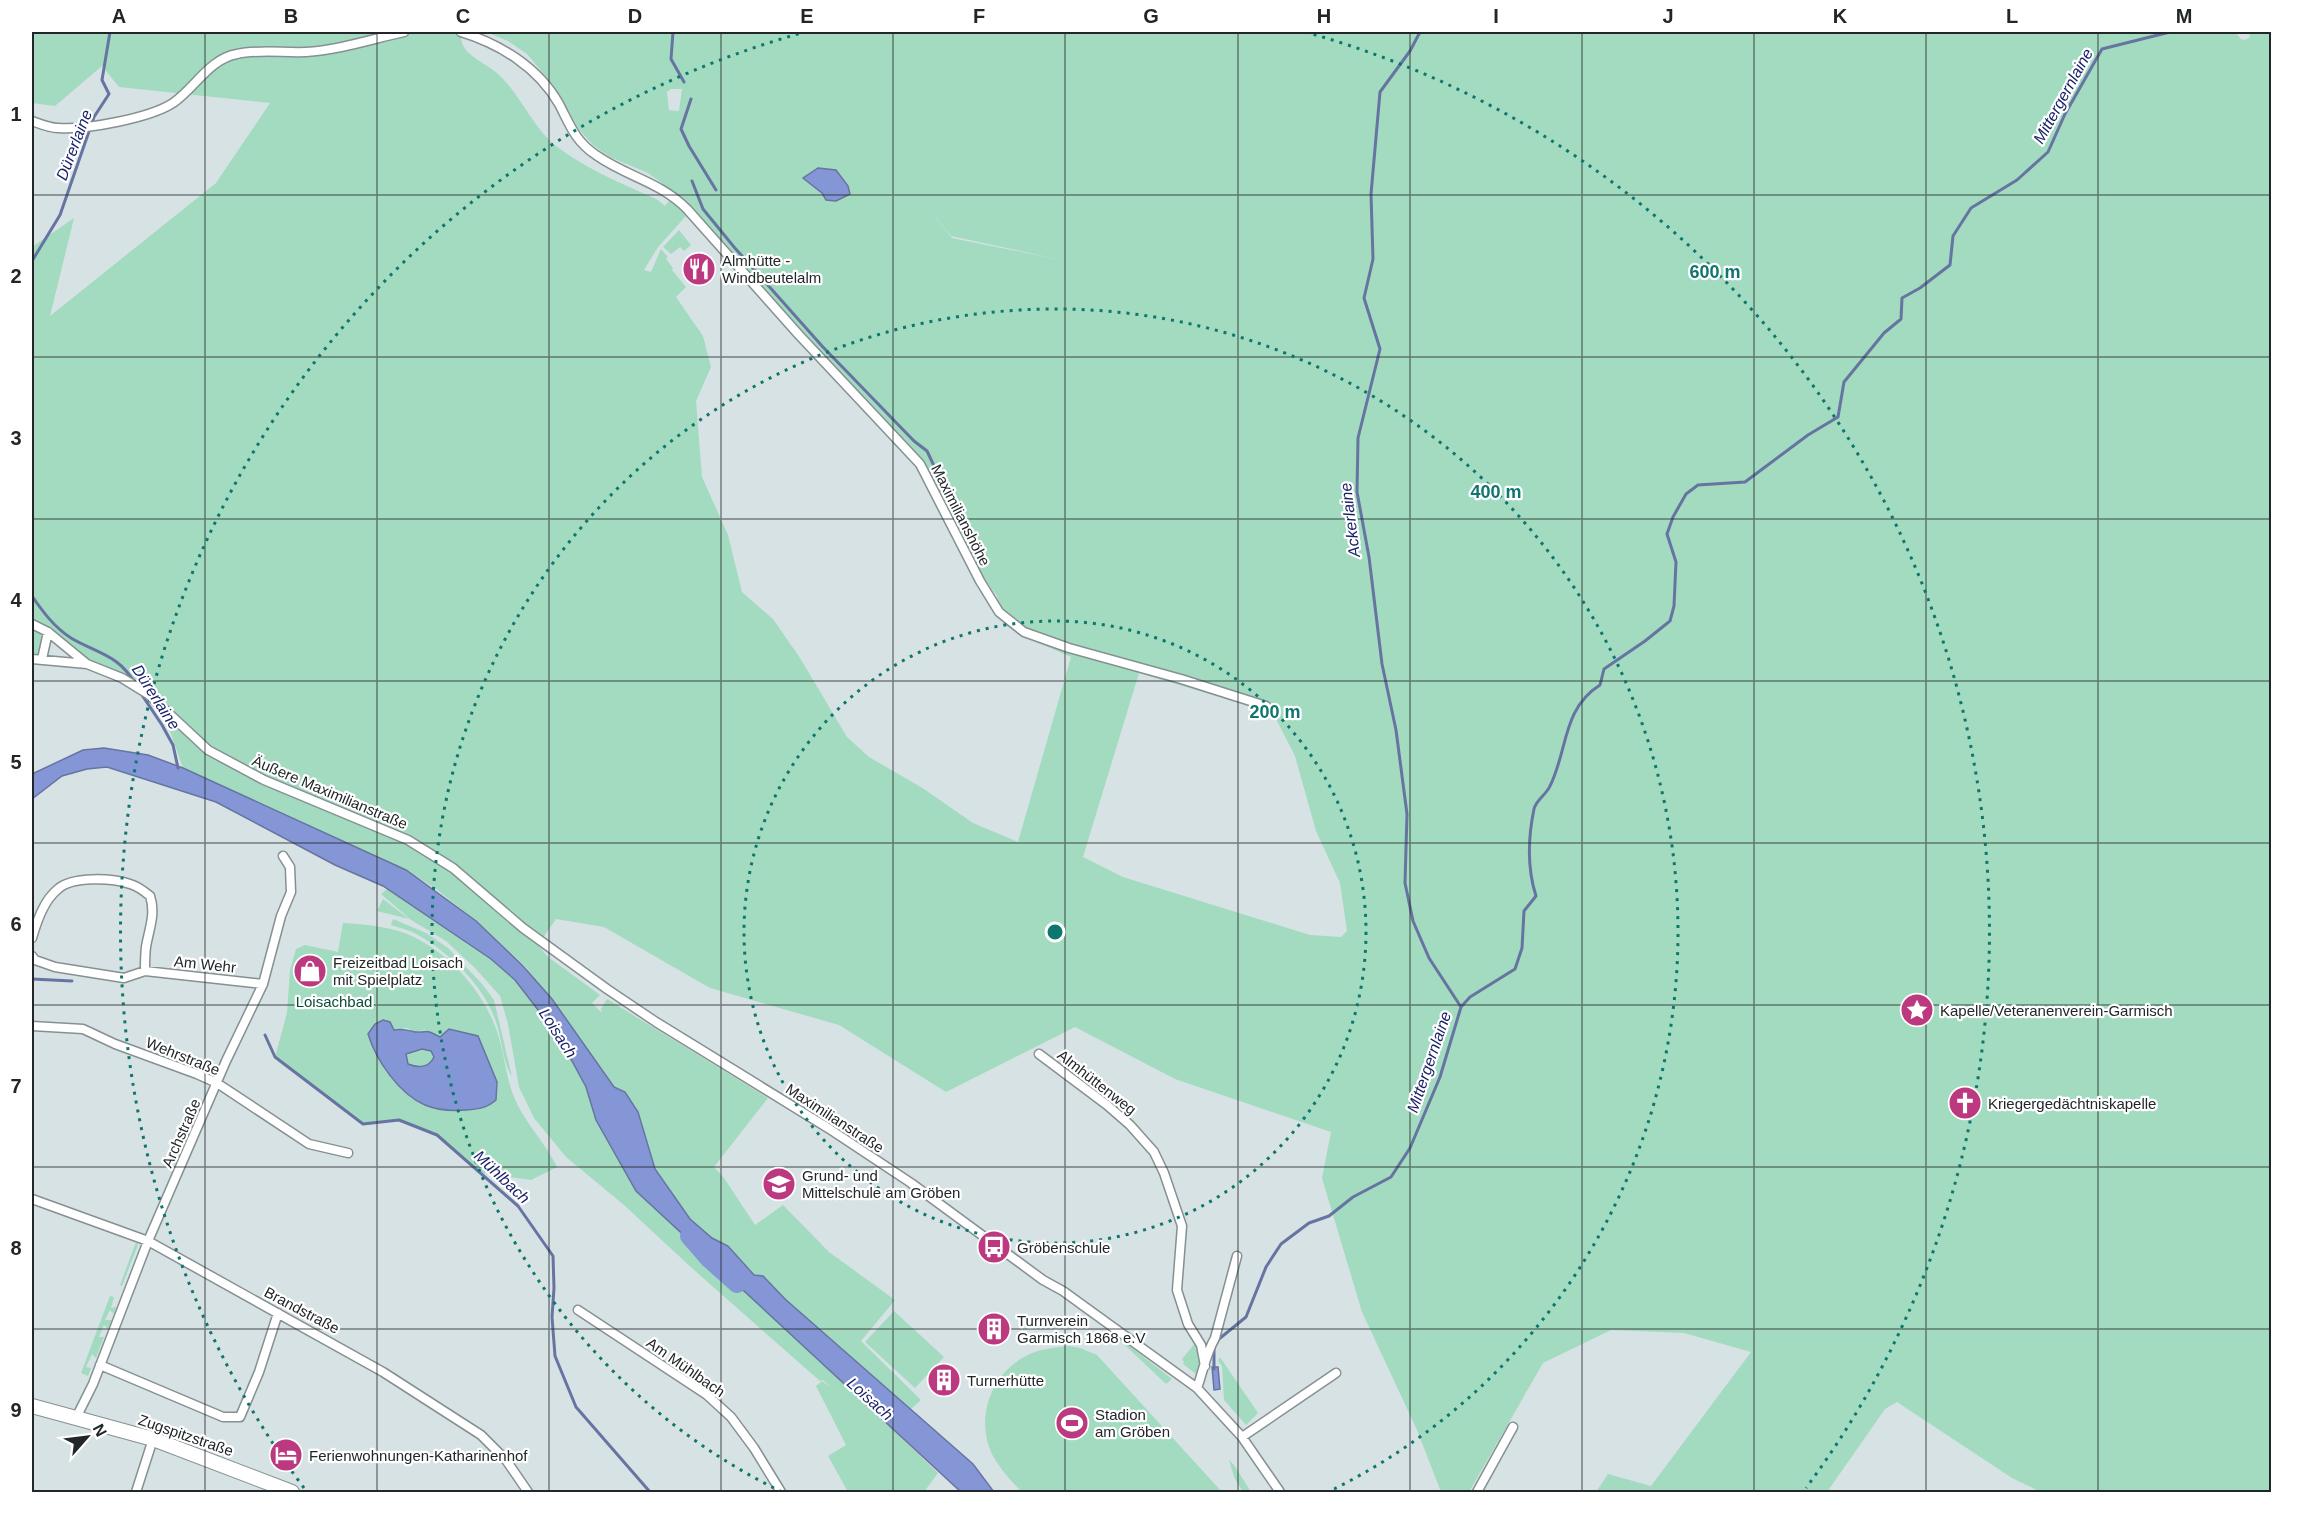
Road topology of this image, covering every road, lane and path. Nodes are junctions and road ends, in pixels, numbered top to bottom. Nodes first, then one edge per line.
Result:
1 (404, 32) edge
2 (461, 32) edge
3 (32, 121) edge
4 (32, 624) edge
5 (48, 632) junction
6 (32, 659) edge
7 (42, 659) junction
8 (87, 664) junction
9 (1266, 706) dead end
10 (283, 856) dead end
11 (32, 938) edge
12 (32, 959) edge
13 (574, 966) joint
14 (145, 971) junction
15 (262, 984) junction
16 (32, 1026) edge
17 (1039, 1054) dead end
18 (217, 1083) junction
19 (348, 1153) dead end
20 (32, 1199) edge
21 (148, 1241) junction
22 (1237, 1256) dead end
23 (579, 1310) dead end
24 (278, 1313) junction
25 (100, 1365) junction
26 (1205, 1366) junction
27 (1336, 1373) dead end
28 (1197, 1388) junction
29 (32, 1406) edge
30 (76, 1418) junction
31 (1513, 1427) dead end
32 (1242, 1437) junction
33 (153, 1439) junction
34 (136, 1492) edge
35 (292, 1492) edge
36 (528, 1492) edge
37 (781, 1492) edge
38 (1280, 1492) edge
39 (1477, 1492) edge

1 - 3 street
2 - 9 street, Maximilianshöhe
4 - 5 street
5 - 7 street
5 - 8 street
6 - 7 street, Äußere Maximilianstraße
7 - 8 street, Äußere Maximilianstraße
8 - 13 street, Äußere Maximilianstraße
10 - 15 street, Archstraße
11 - 14 street
12 - 14 street, Am Wehr
13 - 28 street, Maximilianstraße
14 - 15 street, Am Wehr
15 - 18 street, Archstraße
16 - 18 street, Wehrstraße
17 - 26 street, Almhüttenweg
18 - 19 street, Wehrstraße
18 - 21 street, Archstraße
20 - 21 street, Brandstraße
21 - 24 street, Brandstraße
21 - 25 street, Archstraße
22 - 26 street
23 - 37 street, Am Mühlbach
24 - 25 street
24 - 36 street, Brandstraße
25 - 30 street, Archstraße
26 - 28 street
27 - 32 street
28 - 32 street, Maximilianstraße
29 - 30 main road, Zugspitzstraße
30 - 33 main road, Zugspitzstraße
31 - 39 street
32 - 38 street, Maximilianstraße
33 - 34 street
33 - 35 main road, Zugspitzstraße

